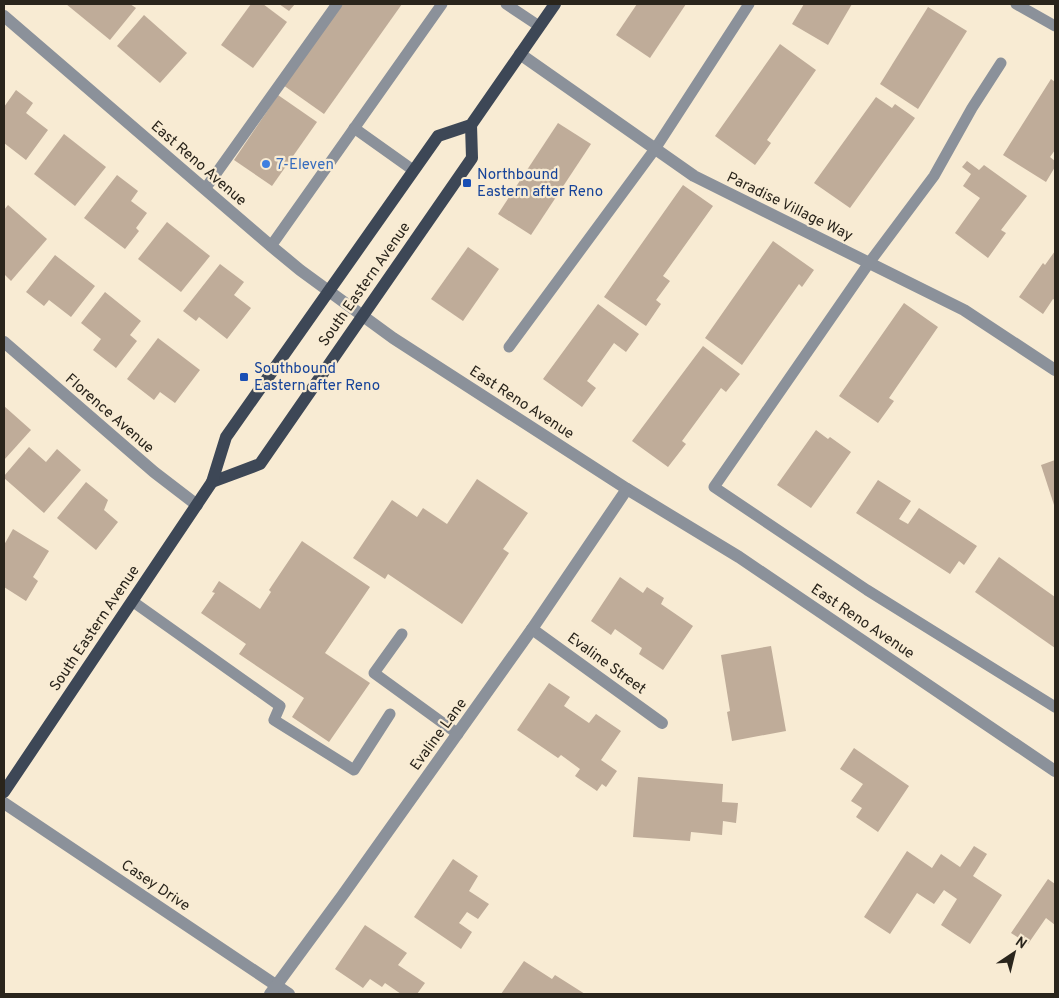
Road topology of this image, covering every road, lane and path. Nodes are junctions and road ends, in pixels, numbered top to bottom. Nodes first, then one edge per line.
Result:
1 (337, 4) edge
2 (442, 4) edge
3 (506, 4) edge
4 (555, 4) edge
5 (749, 4) edge
6 (1016, 4) edge
7 (4, 16) edge
8 (539, 26) junction
9 (1055, 26) edge
10 (520, 54) junction
11 (1001, 63) dead end
12 (471, 125) junction
13 (354, 128) junction
14 (655, 149) junction
15 (414, 170) junction
16 (205, 189) junction
17 (271, 246) junction
18 (869, 263) junction
19 (329, 292) junction
20 (362, 316) junction
21 (4, 342) edge
22 (509, 347) dead end
23 (1055, 370) edge
24 (212, 482) junction
25 (627, 489) junction
26 (197, 505) junction
27 (132, 601) junction
28 (532, 629) junction
29 (402, 634) dead end
30 (1055, 707) edge
31 (390, 714) dead end
32 (662, 722) dead end
33 (458, 734) junction
34 (1055, 771) edge
35 (4, 792) edge
36 (4, 803) edge
37 (273, 990) edge
38 (289, 994) edge

1 - 16 lane
2 - 13 lane
3 - 8 lane
4 - 8 main road
5 - 14 lane
6 - 9 lane
7 - 16 street, East Reno Avenue
8 - 10 main road
10 - 12 main road
10 - 14 street, Paradise Village Way
11 - 18 lane
12 - 15 main road, South Eastern Avenue
12 - 20 main road, South Eastern Avenue
13 - 15 lane
13 - 17 lane
14 - 18 street, Paradise Village Way
14 - 22 lane
15 - 19 main road, South Eastern Avenue
16 - 17 street, East Reno Avenue
17 - 19 street, East Reno Avenue
18 - 23 street, Paradise Village Way
18 - 30 lane
19 - 20 street, East Reno Avenue
19 - 24 main road, South Eastern Avenue
20 - 24 main road, South Eastern Avenue
20 - 25 street, East Reno Avenue
21 - 26 street, Florence Avenue
24 - 26 main road, South Eastern Avenue
25 - 28 street, Evaline Lane
25 - 34 street, East Reno Avenue
26 - 27 main road, South Eastern Avenue
27 - 31 lane
27 - 35 main road, South Eastern Avenue
28 - 32 street, Evaline Street
28 - 33 street, Evaline Lane
29 - 33 lane
33 - 37 street, Evaline Lane
36 - 37 street, Casey Drive
37 - 38 street, Casey Drive

